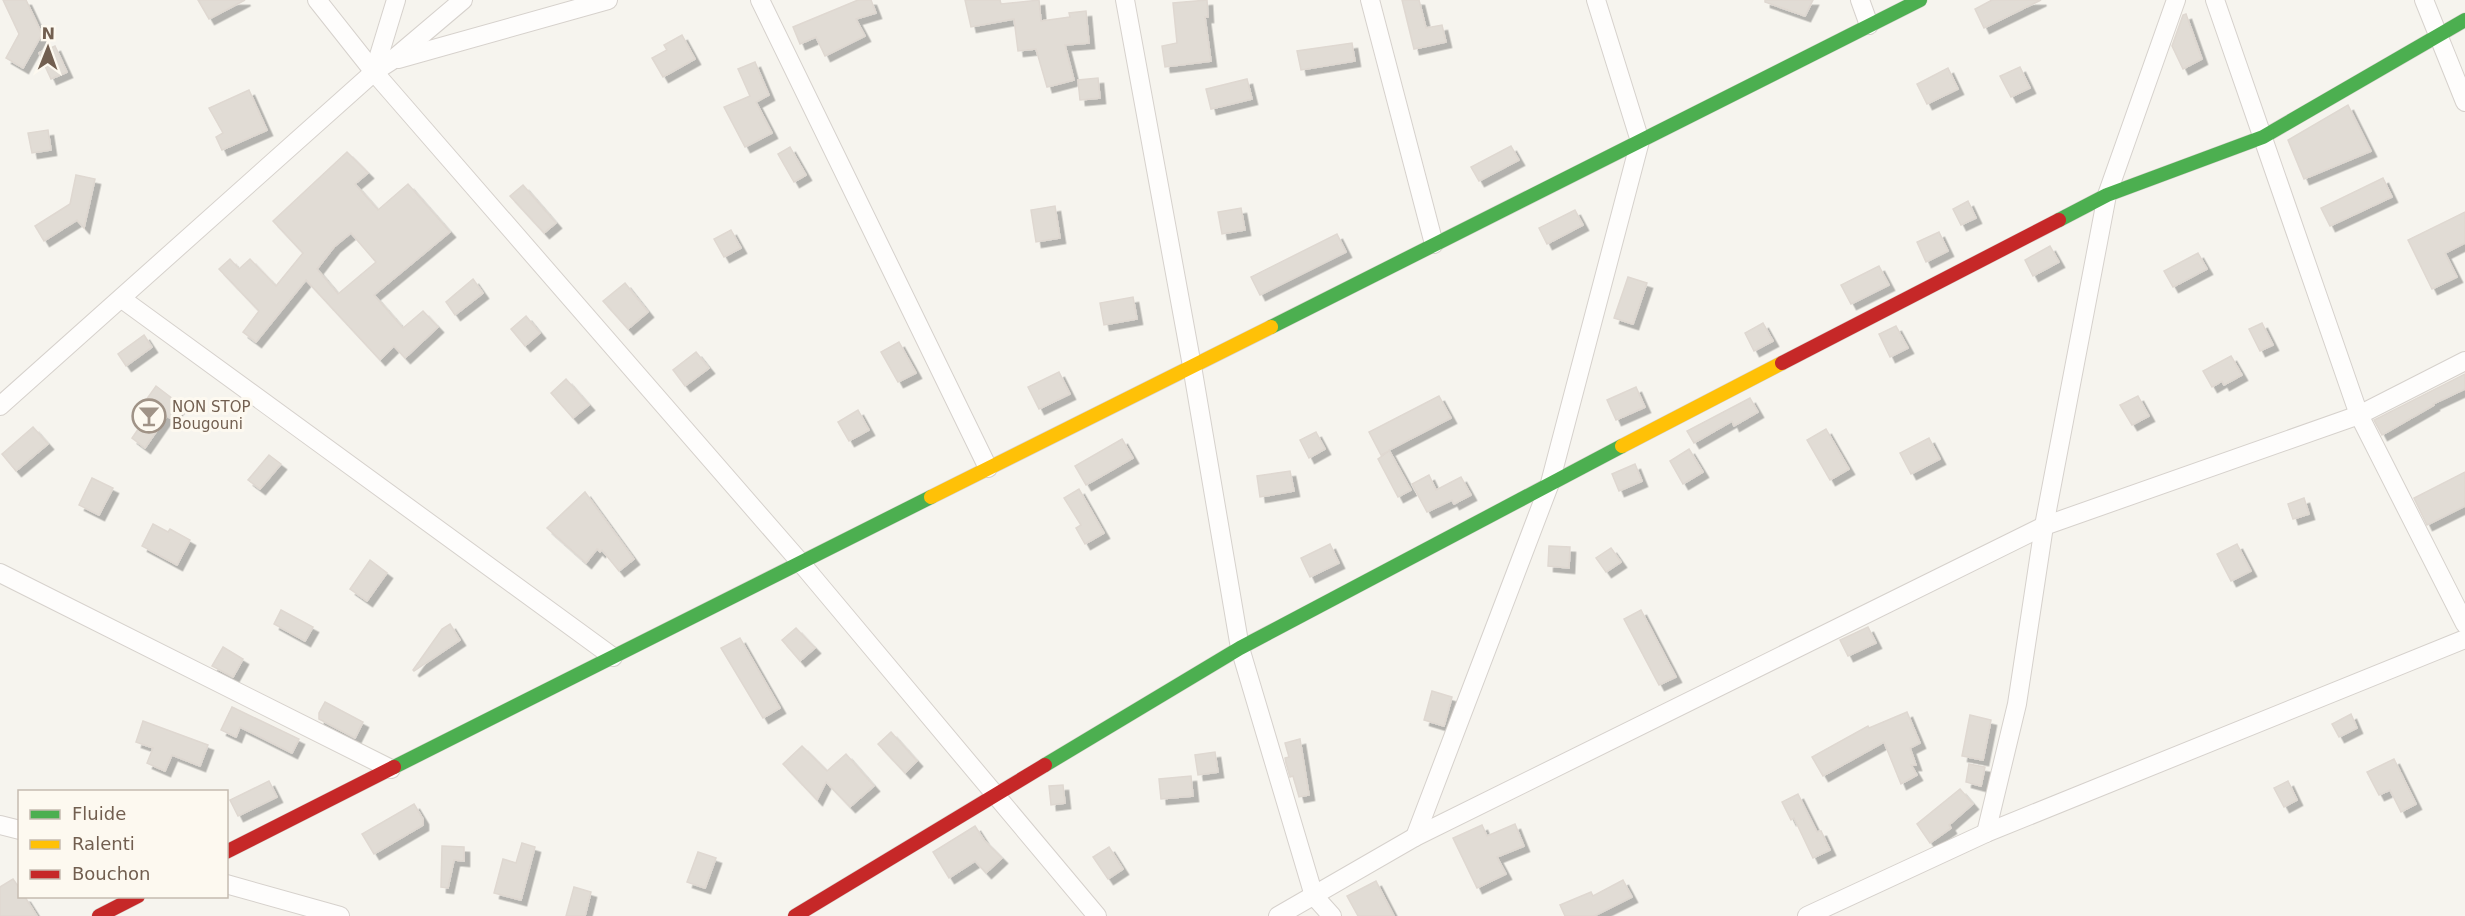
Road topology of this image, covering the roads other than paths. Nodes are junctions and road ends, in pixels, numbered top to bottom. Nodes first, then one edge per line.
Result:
1 (317, 0) edge
2 (396, 0) edge
3 (463, 0) edge
4 (608, 0) edge
5 (760, 0) edge
6 (1125, 0) edge
7 (1370, 0) edge
8 (1596, 0) edge
9 (1860, 0) edge
10 (1920, 0) edge
11 (2176, 0) edge
12 (2215, 0) edge
13 (2424, 0) edge
14 (2465, 20) edge
15 (1869, 25) junction
16 (2438, 34) junction
17 (392, 61) junction
18 (374, 72) junction
19 (2465, 102) edge
20 (2263, 137) junction
21 (1640, 141) junction
22 (2107, 195) junction
23 (1434, 244) junction
24 (122, 299) junction
25 (2465, 361) edge
26 (1192, 366) junction
27 (0, 406) edge
28 (2360, 415) junction
29 (988, 468) junction
30 (1550, 483) junction
31 (2044, 526) junction
32 (801, 563) junction
33 (0, 573) edge
34 (2465, 624) edge
35 (2465, 639) edge
36 (1240, 648) junction
37 (613, 657) junction
38 (391, 769) junction
39 (994, 795) junction
40 (0, 825) edge
41 (18, 830) edge
42 (1986, 833) junction
43 (1415, 837) junction
44 (228, 851) edge
45 (228, 885) edge
46 (1314, 896) junction
47 (136, 898) edge
48 (99, 916) edge
49 (340, 916) edge
50 (795, 916) edge
51 (1096, 916) edge
52 (1278, 916) edge
53 (1332, 916) edge
54 (1807, 916) edge

1 - 18 street
2 - 18 street
3 - 17 street
4 - 17 street
5 - 29 street
6 - 26 street
7 - 23 street
8 - 21 street
9 - 15 street
10 - 15 street
11 - 22 street
12 - 20 street
13 - 16 street
14 - 16 street
15 - 21 street
16 - 19 street
16 - 20 street
17 - 18 street
18 - 24 street
18 - 32 street
20 - 22 street
20 - 28 street
21 - 23 street
21 - 30 street
22 - 30 street
22 - 31 street
23 - 26 street
24 - 27 street
24 - 37 street
25 - 28 street
26 - 29 street
26 - 36 street
28 - 31 street
28 - 34 street
29 - 32 street
30 - 36 street
30 - 43 street
31 - 42 street
31 - 43 street
32 - 37 street
32 - 39 street
33 - 38 street
35 - 42 street
36 - 39 street
36 - 46 street
37 - 38 street
38 - 44 street
39 - 50 street
39 - 51 street
40 - 41 street
42 - 54 street
43 - 46 street
45 - 49 street
46 - 52 street
46 - 53 street
47 - 48 street

